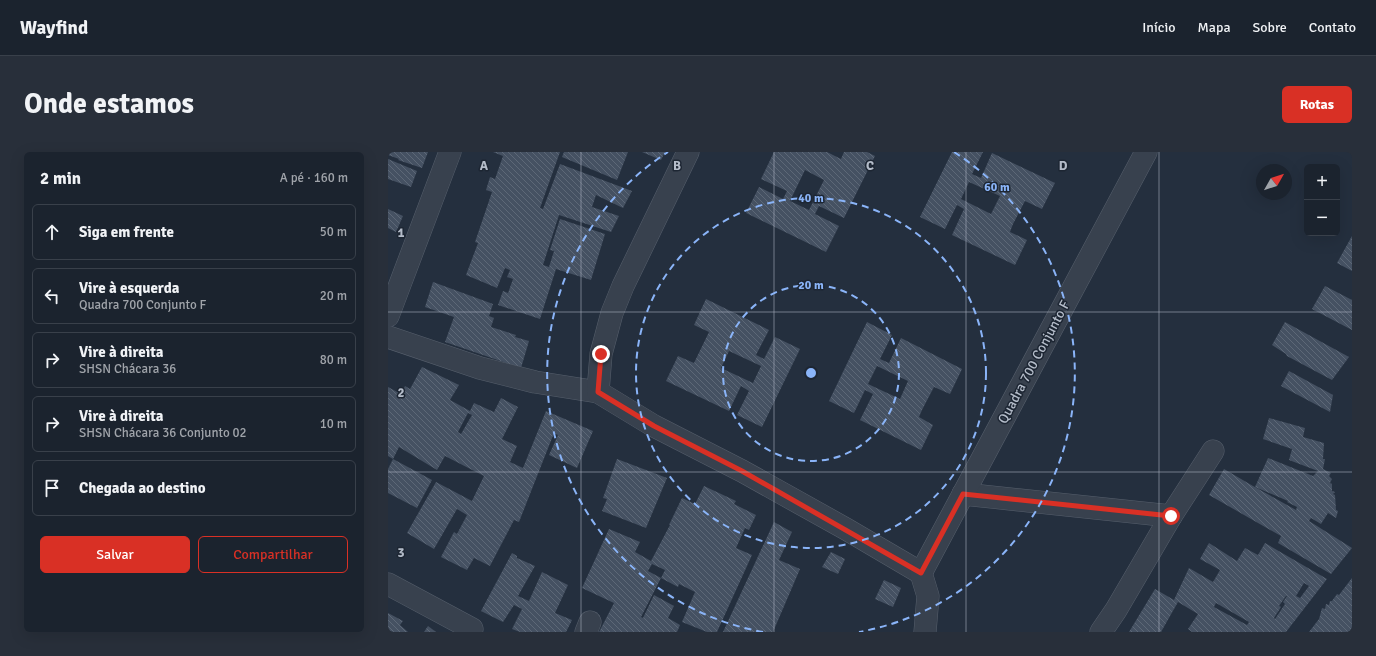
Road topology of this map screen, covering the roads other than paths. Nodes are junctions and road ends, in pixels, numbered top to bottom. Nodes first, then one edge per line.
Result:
1 (450, 152) edge
2 (688, 152) edge
3 (1146, 152) edge
4 (388, 316) edge
5 (388, 337) edge
6 (598, 392) junction
7 (1213, 451) dead end
8 (963, 494) junction
9 (1171, 516) junction
10 (921, 573) junction
11 (388, 584) edge
12 (472, 629) dead end
13 (931, 631) edge
14 (1101, 632) edge

1 - 4 street
2 - 6 street
3 - 8 street, Quadra 700 Conjunto F
5 - 6 street
6 - 10 street
7 - 9 street
8 - 9 street
8 - 10 street, Quadra 700 Conjunto F
9 - 14 street
10 - 13 street
11 - 12 street

